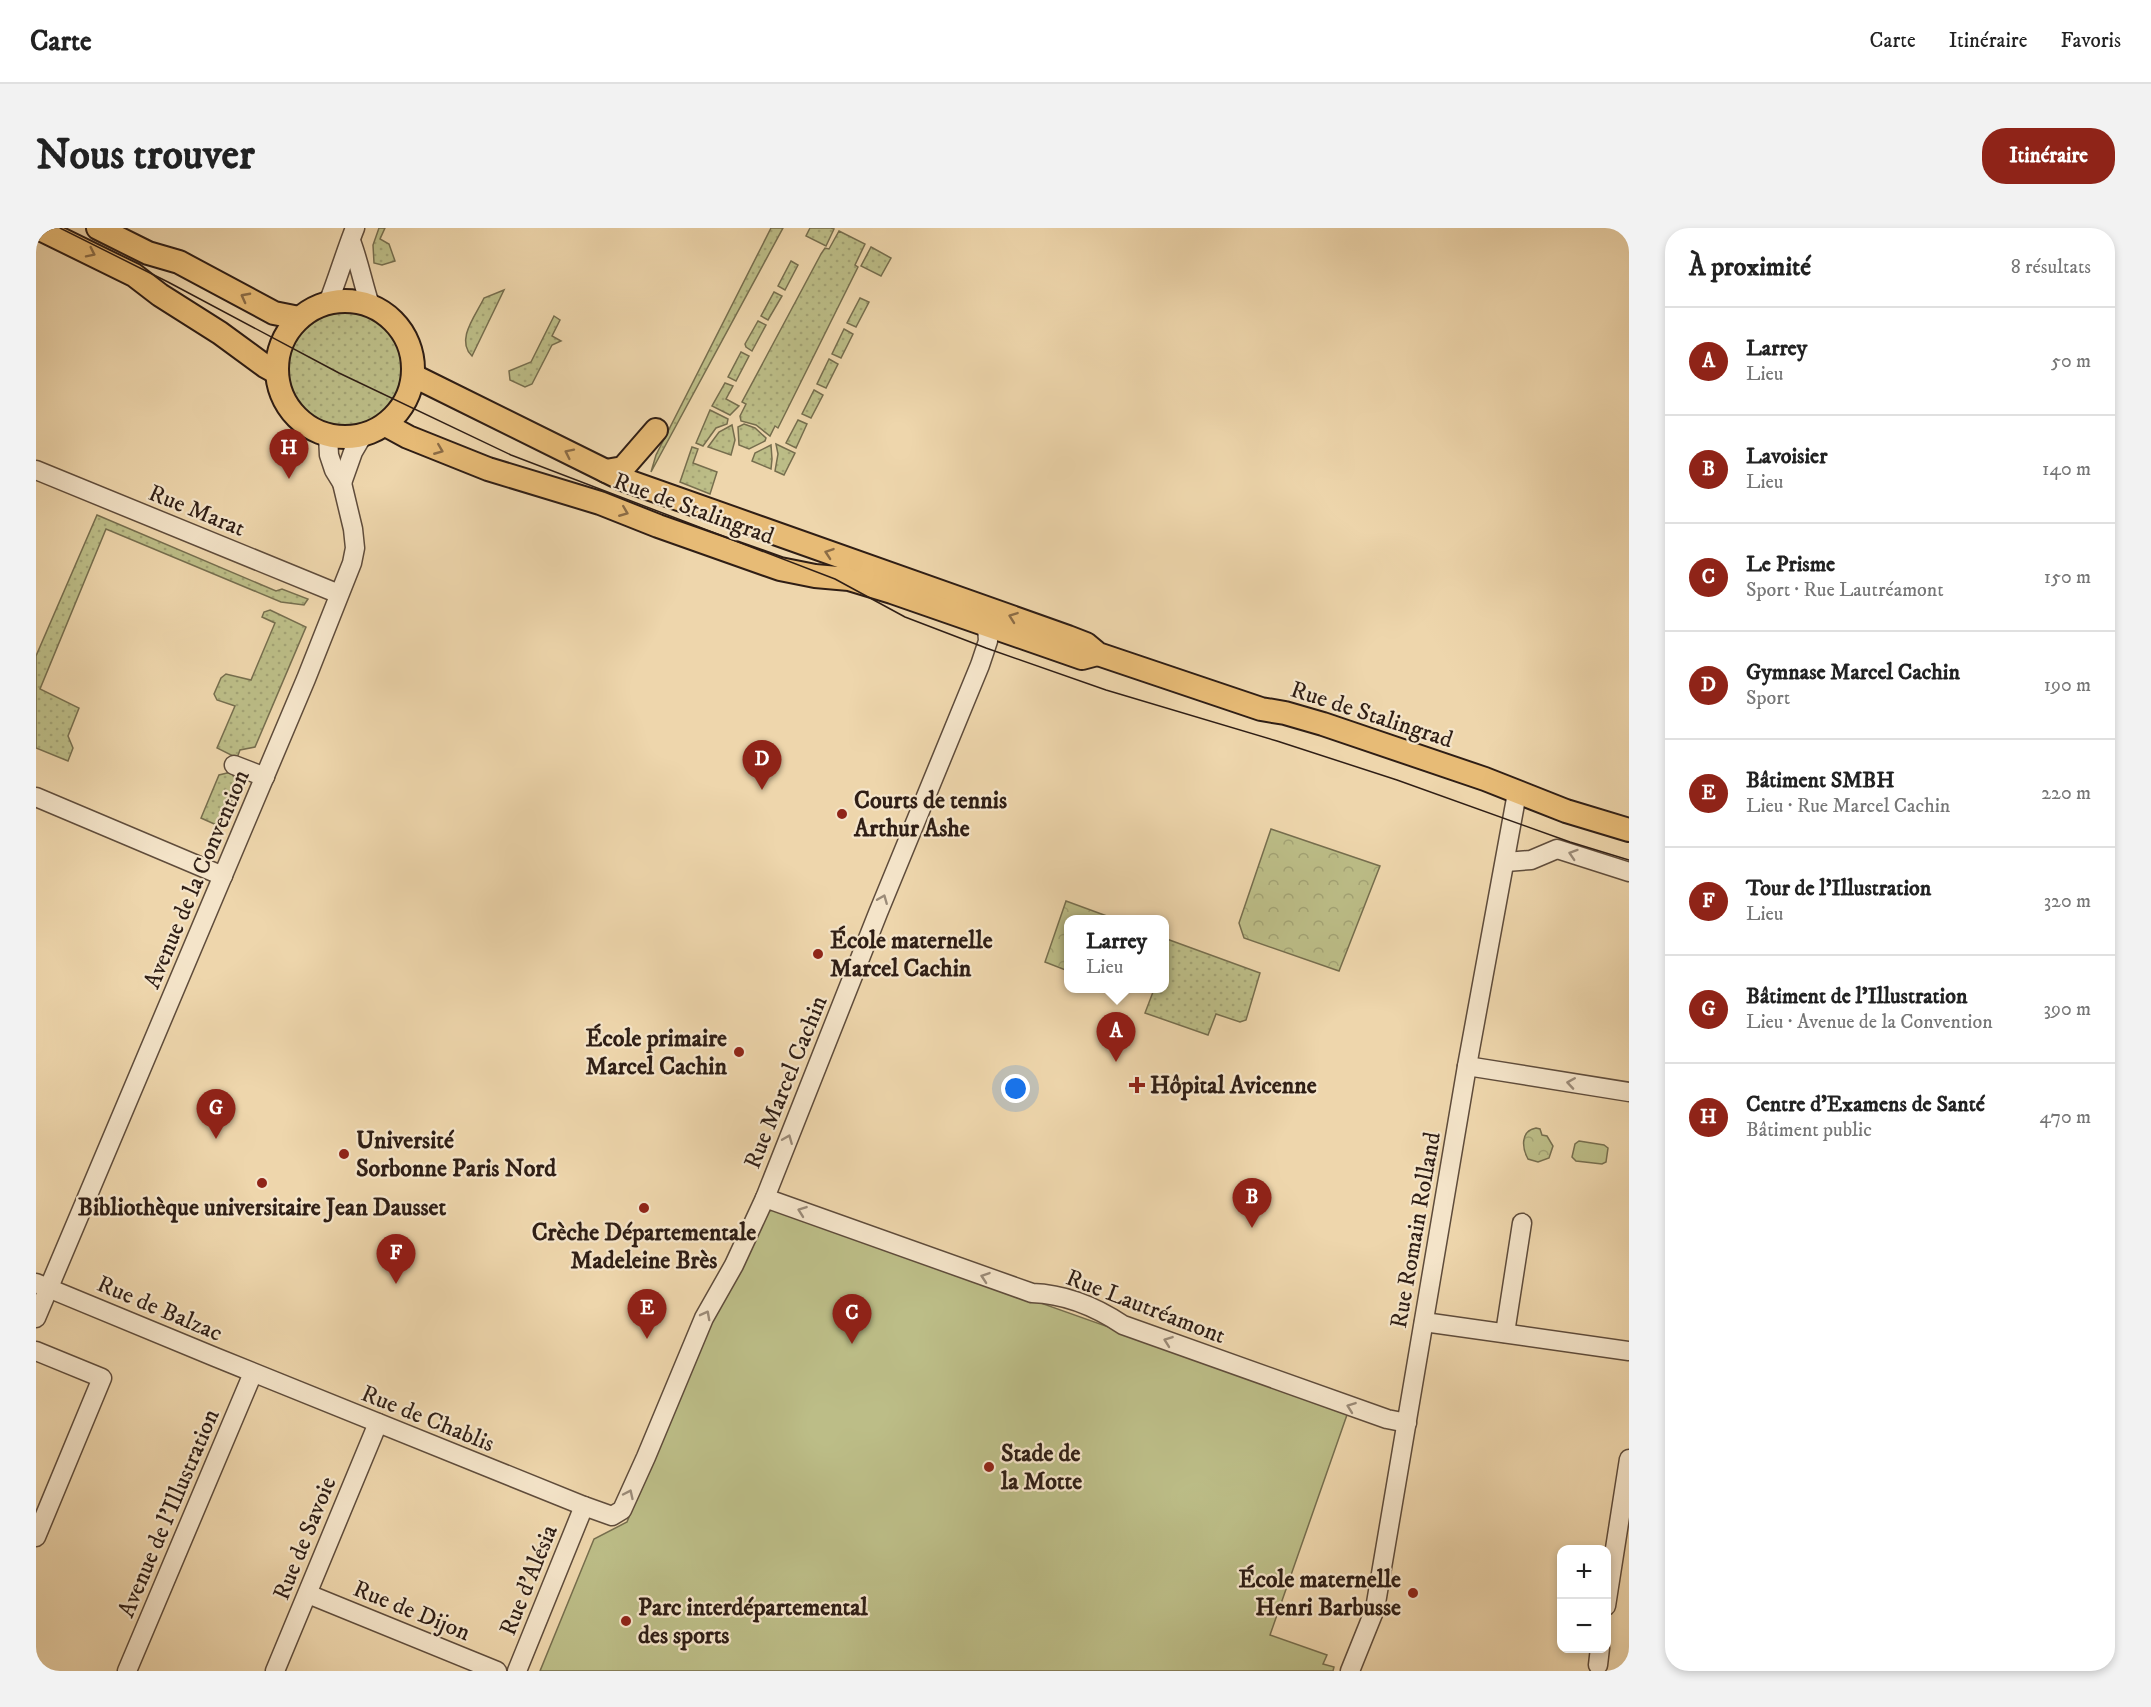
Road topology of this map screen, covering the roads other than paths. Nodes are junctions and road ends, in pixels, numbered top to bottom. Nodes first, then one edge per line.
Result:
1 (38, 228) edge
2 (98, 228) edge
3 (353, 235) edge
4 (328, 303) junction
5 (370, 305) junction
6 (299, 318) junction
7 (276, 372) junction
8 (414, 376) junction
9 (387, 425) junction
10 (328, 435) junction
11 (363, 435) junction
12 (36, 470) edge
13 (606, 471) junction
14 (342, 483) junction
15 (652, 490) junction
16 (339, 594) junction
17 (978, 605) junction
18 (987, 626) junction
19 (1098, 654) junction
20 (234, 765) dead end
21 (265, 777) junction
22 (1517, 793) junction
23 (36, 797) edge
24 (1629, 830) edge
25 (1506, 862) junction
26 (1629, 872) edge
27 (223, 876) junction
28 (1467, 1066) junction
29 (1629, 1092) edge
30 (765, 1198) junction
31 (1522, 1222) dead end
32 (42, 1285) edge
33 (36, 1318) edge
34 (1424, 1322) junction
35 (1506, 1334) junction
36 (36, 1351) edge
37 (1629, 1351) edge
38 (253, 1373) junction
39 (378, 1423) junction
40 (1407, 1423) junction
41 (1629, 1459) edge
42 (584, 1506) junction
43 (36, 1537) edge
44 (308, 1593) junction
45 (1607, 1599) edge
46 (127, 1671) edge
47 (275, 1671) edge
48 (497, 1671) edge
49 (517, 1671) edge
50 (1350, 1671) edge

1 -> 7 main road
6 -> 2 main road
3 - 4 street
3 - 5 street
4 - 5 main road
4 - 6 main road
5 - 8 main road
6 - 7 main road
7 - 10 main road
8 - 9 main road
13 -> 8 main road, Rue de Stalingrad
9 - 11 main road
9 -> 18 main road, Rue de Stalingrad
10 - 11 main road
10 - 14 street, Avenue de la Convention
11 - 14 street
12 - 16 street, Rue Marat
13 - 15 main road, Rue de Stalingrad
13 - 15 main road
14 - 16 street, Avenue de la Convention
17 -> 15 main road, Rue de Stalingrad
16 - 21 street, Avenue de la Convention
17 - 18 main road
19 -> 17 main road, Rue de Stalingrad
18 - 19 main road, Rue de Stalingrad
30 -> 18 street, Rue Marcel Cachin
19 - 22 main road, Rue de Stalingrad
20 - 21 street
21 - 27 street, Avenue de la Convention
22 - 24 main road, Rue de Stalingrad
22 - 25 street, Rue Romain Rolland
23 - 27 street
26 -> 25 street
25 - 28 street, Rue Romain Rolland
27 - 32 street, Avenue de la Convention
29 -> 28 street
28 - 34 street, Rue Romain Rolland
40 -> 30 street, Rue Lautréamont
42 -> 30 street, Rue Marcel Cachin
31 - 35 street
32 - 33 street, Avenue de la Convention
32 - 38 street, Rue de Balzac
34 - 35 street
34 - 40 street, Rue Romain Rolland
35 - 37 street
36 - 43 street
38 - 39 street, Rue de Chablis
38 - 46 street, Avenue de l'Illustration
39 - 42 street, Rue de Chablis
39 - 44 street, Rue de Savoie
40 - 50 street, Rue Romain Rolland
41 - 45 street
42 - 49 street, Rue d'Alésia
44 - 47 street, Rue de Savoie
44 - 48 street, Rue de Dijon

